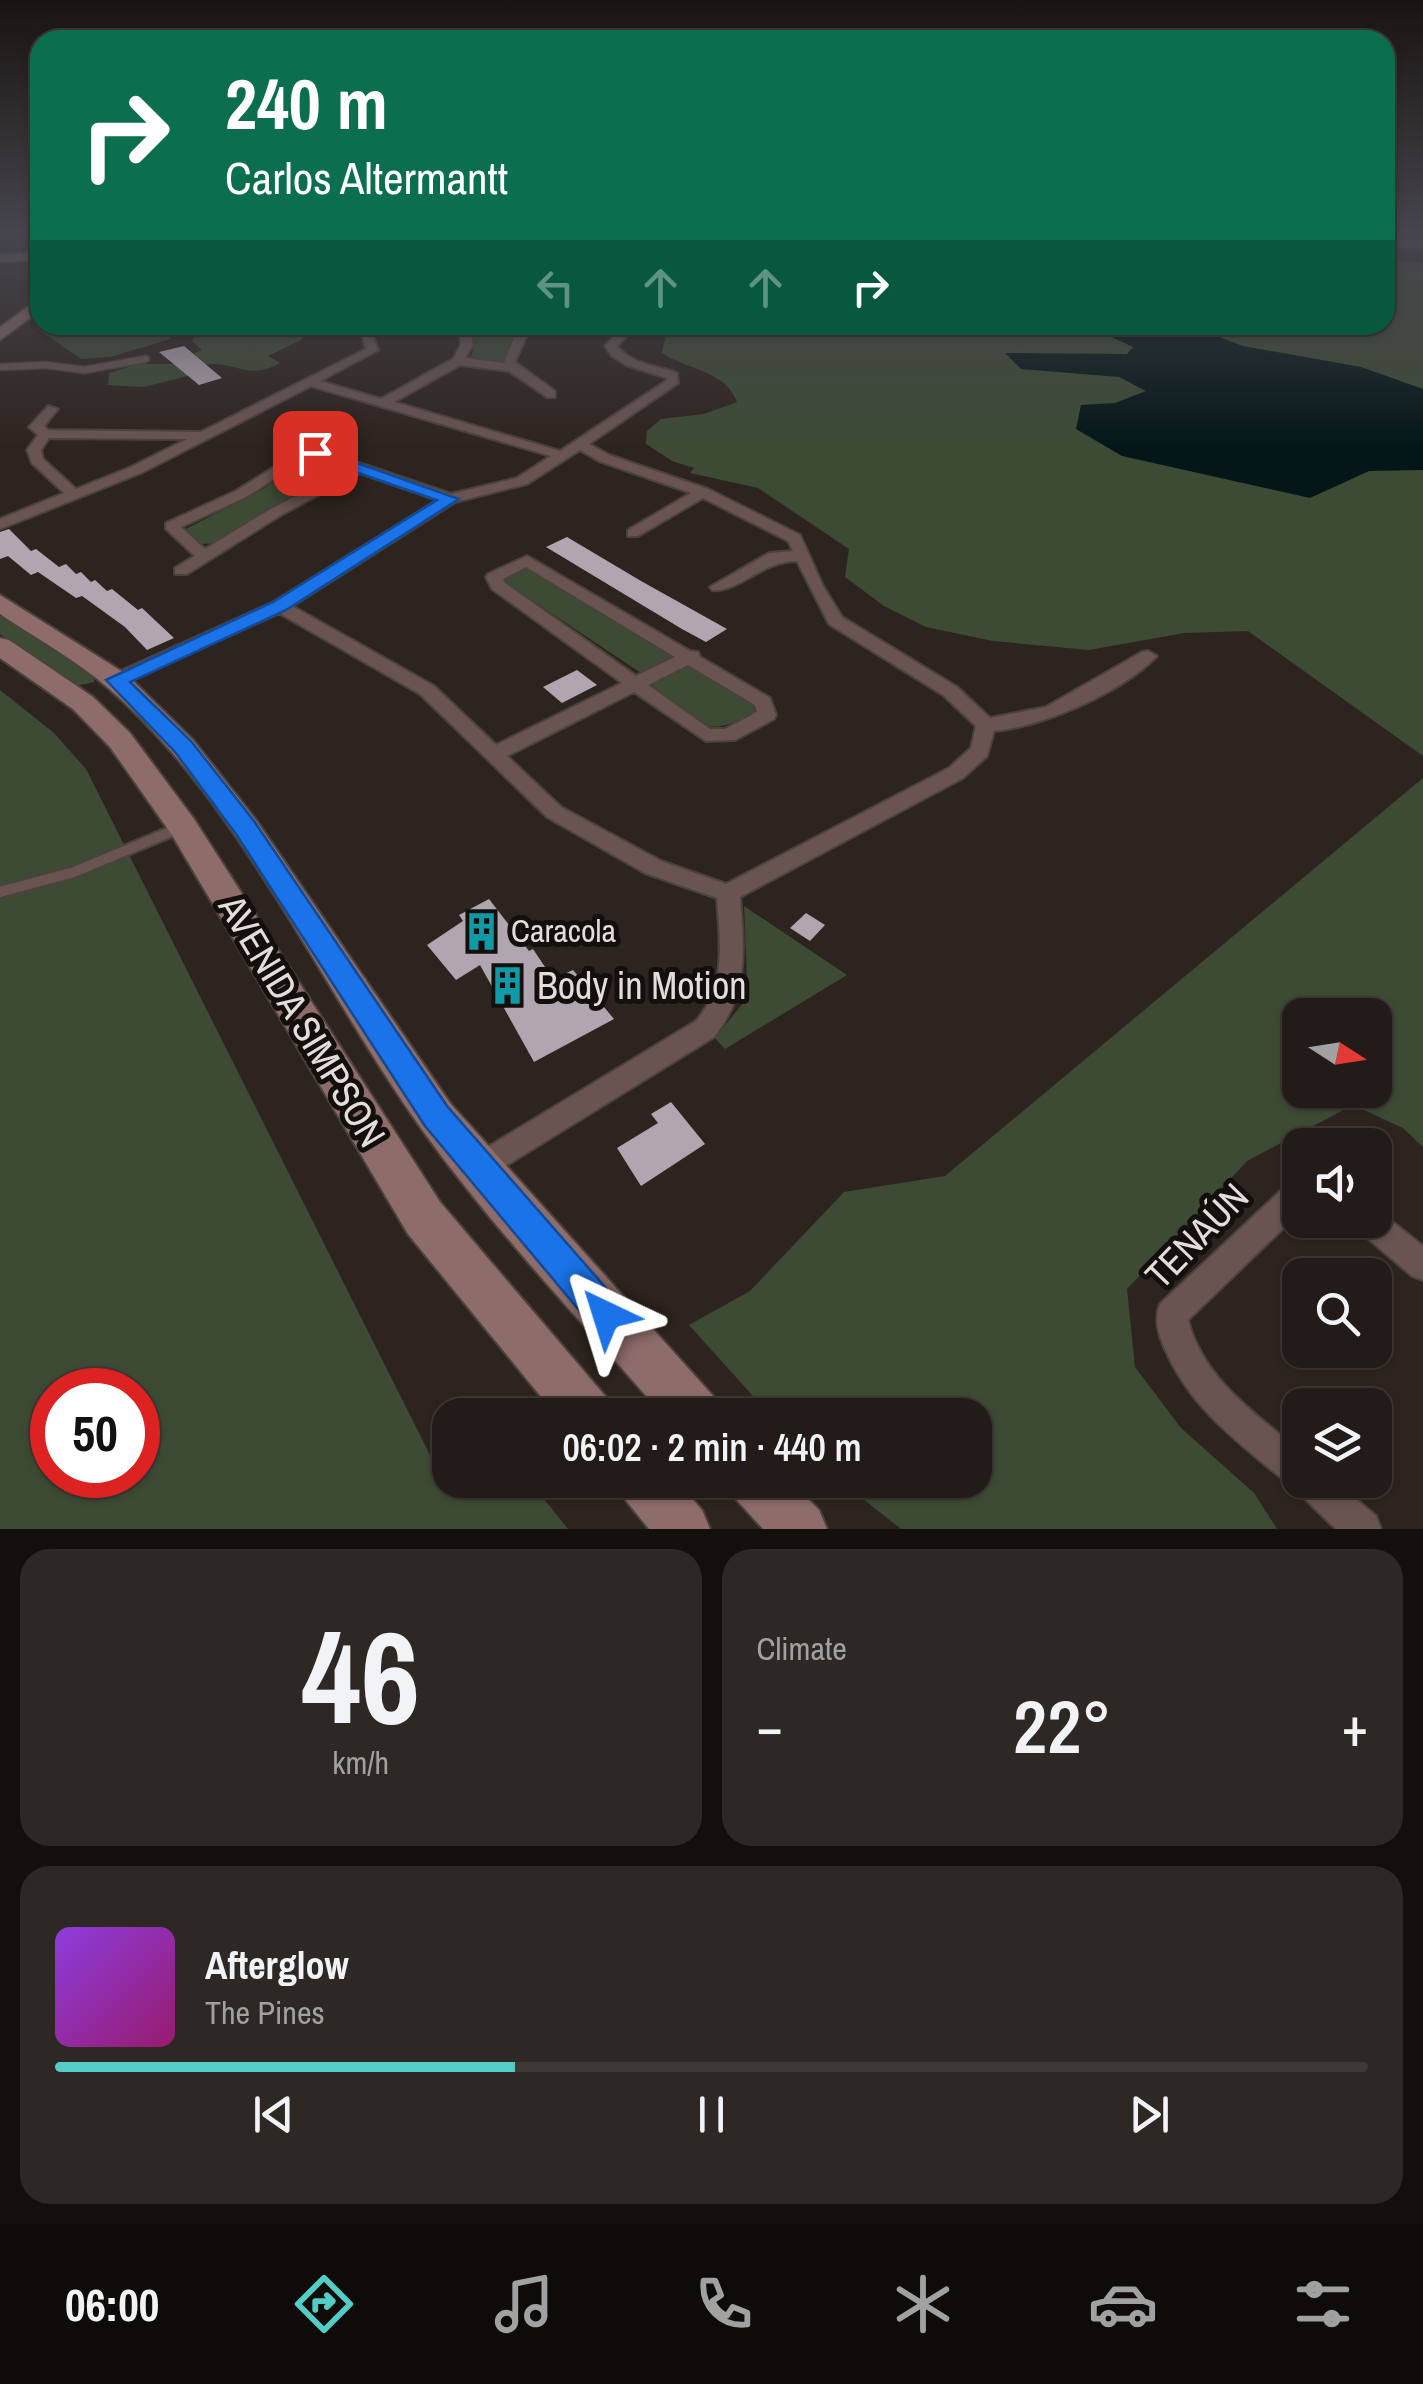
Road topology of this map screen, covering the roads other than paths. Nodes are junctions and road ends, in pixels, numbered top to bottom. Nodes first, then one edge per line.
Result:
1 (30, 311) edge
2 (0, 335) edge
3 (367, 335) edge
4 (466, 335) edge
5 (524, 335) edge
6 (622, 335) edge
7 (146, 359) dead end
8 (458, 361) junction
9 (0, 367) edge
10 (512, 368) junction
11 (310, 382) junction
12 (551, 394) dead end
13 (385, 402) junction
14 (52, 409) dead end
15 (45, 434) junction
16 (206, 435) junction
17 (580, 444) junction
18 (560, 455) junction
19 (357, 469) junction
20 (703, 492) junction
21 (75, 496) junction
22 (450, 499) junction
23 (0, 524) edge
24 (633, 533) dead end
25 (205, 556) junction
26 (802, 556) junction
27 (181, 571) dead end
28 (718, 587) dead end
29 (0, 603) edge
30 (280, 606) junction
31 (0, 646) edge
32 (692, 656) junction
33 (1148, 656) dead end
34 (116, 680) junction
35 (635, 684) junction
36 (84, 703) junction
37 (986, 726) junction
38 (492, 755) junction
39 (183, 827) junction
40 (0, 892) edge
41 (728, 893) junction
42 (478, 1169) junction
43 (1282, 1209) edge
44 (1390, 1238) edge
45 (1423, 1264) edge
46 (574, 1398) edge
47 (681, 1398) edge
48 (1282, 1457) edge
49 (657, 1498) edge
50 (770, 1498) edge
51 (1328, 1498) edge
52 (683, 1529) edge
53 (800, 1529) edge
54 (1363, 1529) edge

1 - 2 main road
3 - 11 street
4 - 8 street
5 - 10 street
6 - 17 street
7 - 9 lane
8 - 10 street
8 - 13 street
10 - 12 street
11 - 13 street
11 - 16 street
13 - 18 street
14 - 15 street
15 - 16 street
15 - 21 street
16 - 21 street
17 - 18 street
17 - 20 street
18 - 22 street
19 - 22 street
19 - 25 street
19 - 25 street
20 - 24 street
20 - 26 street
21 - 23 street
22 - 30 street
25 - 27 street
26 - 28 street
26 - 37 street
29 - 34 main road, AVENIDA SIMPSON
30 - 34 street
30 - 38 street
31 - 36 main road, AVENIDA SIMPSON
32 - 35 street
32 - 35 street
32 - 35 street
33 - 37 street
34 - 36 main road
34 - 42 main road, AVENIDA SIMPSON
35 - 38 street
36 - 39 main road, AVENIDA SIMPSON
37 - 41 street
38 - 41 street
39 - 40 lane
39 - 46 main road, AVENIDA SIMPSON
41 - 42 street
42 - 47 main road, AVENIDA SIMPSON
43 - 48 street, TENAÚN
44 - 45 street
49 - 52 main road
50 - 53 main road
51 - 54 street

